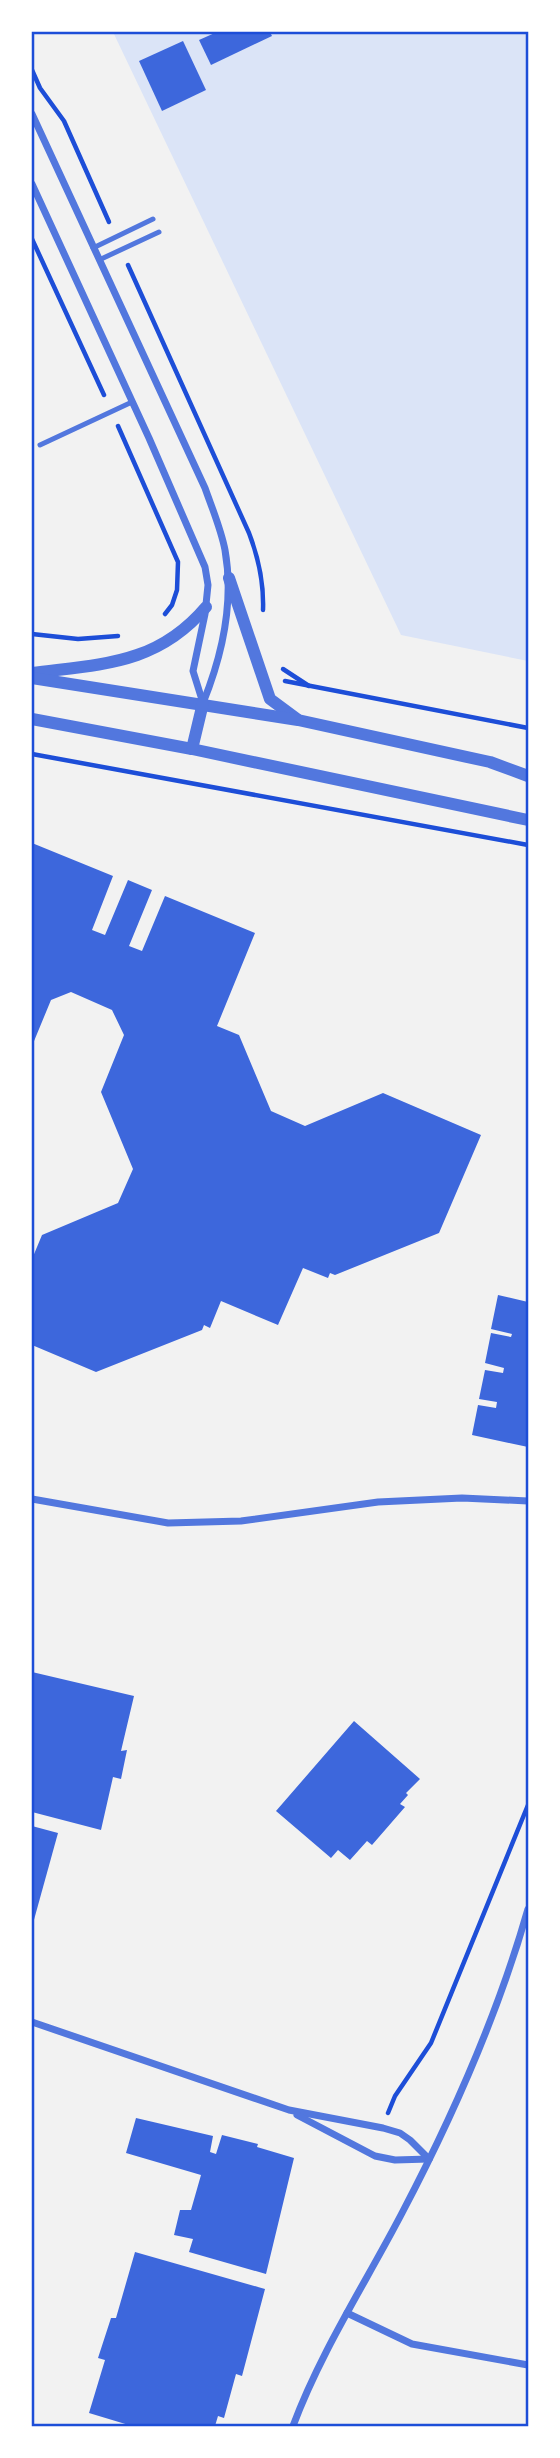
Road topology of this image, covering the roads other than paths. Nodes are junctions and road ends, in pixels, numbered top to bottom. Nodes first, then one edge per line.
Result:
1 (32, 114) edge
2 (32, 184) edge
3 (153, 219) dead end
4 (159, 232) dead end
5 (93, 248) junction
6 (99, 260) junction
7 (132, 402) junction
8 (40, 445) dead end
9 (229, 578) junction
10 (205, 607) junction
11 (32, 676) edge
12 (203, 703) junction
13 (32, 719) edge
14 (298, 720) junction
15 (192, 749) junction
16 (528, 776) edge
17 (528, 820) edge
18 (32, 1499) edge
19 (528, 1501) edge
20 (528, 1909) edge
21 (32, 2022) edge
22 (289, 2110) junction
23 (429, 2159) junction
24 (347, 2312) junction
25 (528, 2365) edge
26 (293, 2427) edge

1 - 5 street
2 - 7 street
3 - 5 lane
4 - 6 lane
5 - 6 street
6 - 9 street
7 - 8 lane
7 - 10 street
9 - 12 street
9 - 14 street
10 - 11 street
10 - 12 street
11 - 12 street
12 - 14 street
12 - 15 street
13 - 15 street
14 - 16 street
15 - 17 street
18 - 19 street
20 - 23 street
21 - 22 street
22 - 23 street
22 - 23 street
23 - 24 street
24 - 25 street
24 - 26 street

